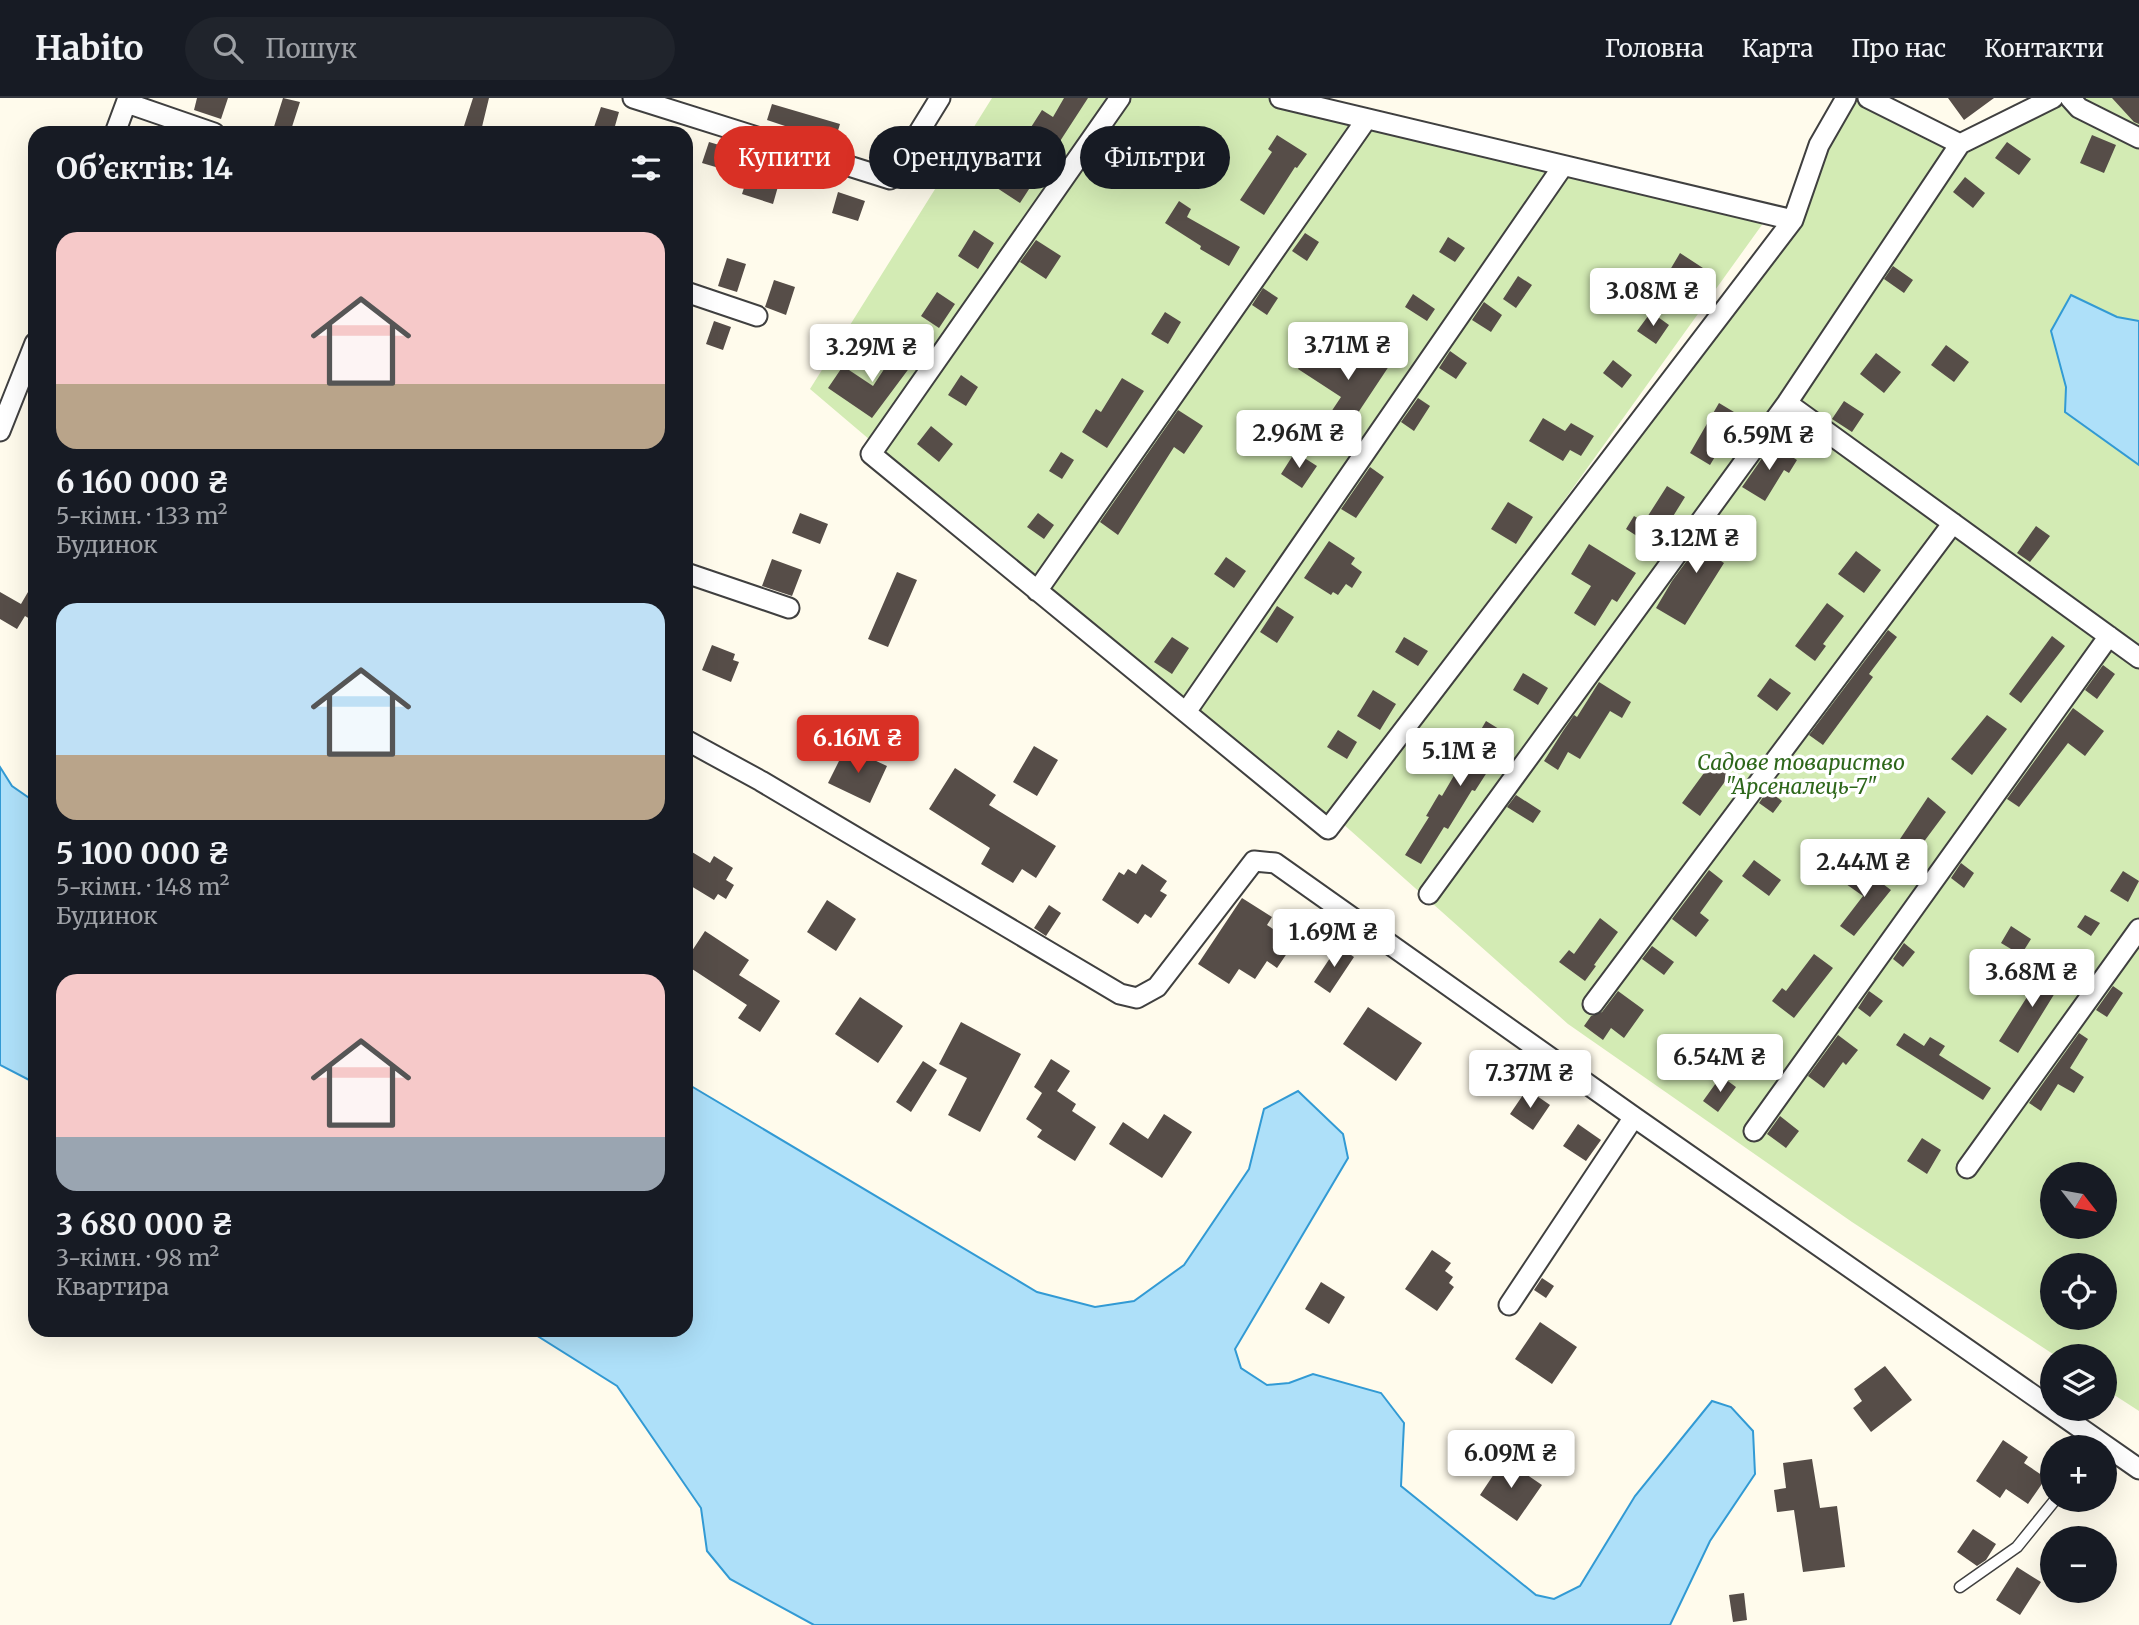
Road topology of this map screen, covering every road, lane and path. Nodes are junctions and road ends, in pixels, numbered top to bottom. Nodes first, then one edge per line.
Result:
1 (634, 98) edge
2 (940, 98) edge
3 (1119, 98) edge
4 (1280, 98) edge
5 (1846, 98) edge
6 (1868, 98) edge
7 (2053, 98) edge
8 (2070, 98) edge
9 (128, 101) edge
10 (1366, 120) junction
11 (118, 126) edge
12 (196, 126) edge
13 (2139, 138) edge
14 (1961, 144) junction
15 (1563, 166) junction
16 (1793, 220) junction
17 (693, 294) edge
18 (757, 316) dead end
19 (28, 364) edge
20 (1787, 403) junction
21 (0, 431) edge
22 (1953, 523) junction
23 (693, 575) edge
24 (1037, 591) junction
25 (789, 608) dead end
26 (2109, 636) junction
27 (2139, 658) edge
28 (1186, 712) junction
29 (693, 744) edge
30 (1429, 894) dead end
31 (2139, 929) edge
32 (1593, 1004) dead end
33 (1634, 1117) junction
34 (1754, 1131) dead end
35 (1967, 1168) dead end
36 (1509, 1305) dead end
37 (2084, 1435) edge
38 (2117, 1456) edge
39 (2139, 1469) edge
40 (2045, 1512) edge
41 (1960, 1587) dead end

1 - 2 street
3 - 24 street
4 - 10 street
5 - 16 street
6 - 14 street
7 - 14 street
8 - 13 street
9 - 11 street
9 - 12 street
10 - 15 street
10 - 24 street
14 - 20 street
15 - 16 street
15 - 28 street
16 - 28 street
17 - 18 street
19 - 21 street
20 - 22 street
20 - 30 street
22 - 26 street
22 - 32 street
23 - 25 street
24 - 28 street
26 - 27 street
26 - 34 street
29 - 33 street
31 - 35 street
33 - 36 street
33 - 37 street
38 - 39 street
40 - 41 lane

